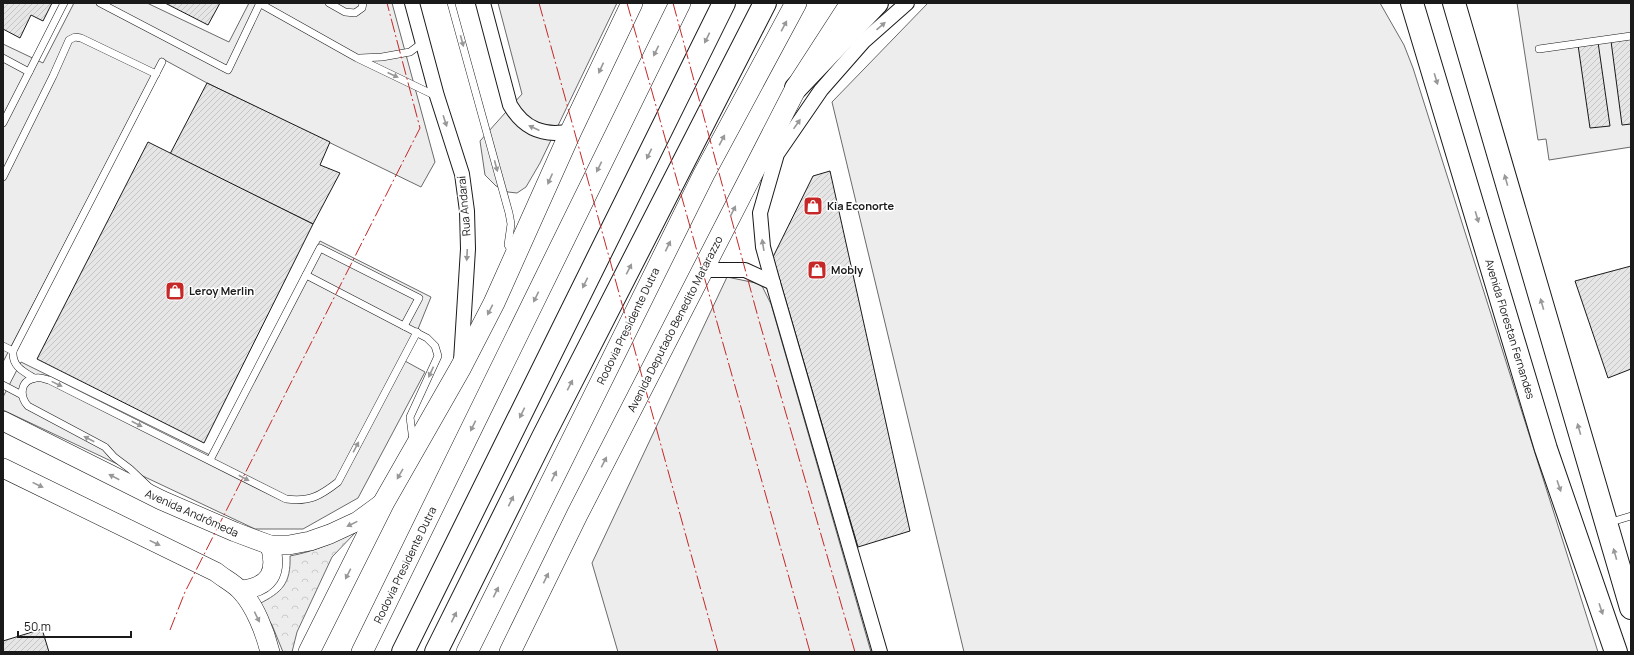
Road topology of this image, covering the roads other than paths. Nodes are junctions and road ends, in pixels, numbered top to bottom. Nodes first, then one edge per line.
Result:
1 (64, 3) edge
2 (100, 3) edge
3 (259, 3) edge
4 (329, 3) edge
5 (363, 3) edge
6 (412, 3) edge
7 (451, 3) edge
8 (483, 3) edge
9 (632, 3) edge
10 (680, 3) edge
11 (724, 3) edge
12 (765, 3) edge
13 (796, 3) edge
14 (851, 3) edge
15 (877, 3) edge
16 (907, 3) edge
17 (1401, 3) edge
18 (1412, 3) edge
19 (1454, 3) edge
20 (1631, 36) edge
21 (1424, 42) junction
22 (422, 43) junction
23 (1539, 49) dead end
24 (3, 58) edge
25 (358, 58) junction
26 (162, 62) dead end
27 (29, 72) junction
28 (156, 74) junction
29 (796, 88) junction
30 (437, 96) junction
31 (3, 123) edge
32 (571, 131) junction
33 (3, 177) edge
34 (515, 257) junction
35 (702, 270) junction
36 (306, 275) junction
37 (773, 283) junction
38 (404, 326) junction
39 (416, 332) junction
40 (3, 346) edge
41 (13, 351) junction
42 (461, 367) junction
43 (34, 378) junction
44 (3, 384) edge
45 (22, 395) junction
46 (3, 421) edge
47 (414, 452) junction
48 (210, 460) junction
49 (3, 468) edge
50 (160, 500) junction
51 (384, 502) junction
52 (1631, 516) edge
53 (1606, 524) junction
54 (270, 545) junction
55 (241, 590) junction
56 (1631, 608) edge
57 (522, 626) junction
58 (270, 652) edge
59 (309, 652) edge
60 (362, 652) edge
61 (403, 652) edge
62 (436, 652) edge
63 (467, 652) edge
64 (507, 652) edge
65 (510, 652) edge
66 (880, 652) edge
67 (1616, 652) edge

1 - 27 lane
2 - 3 lane
3 - 25 lane
4 - 5 lane
6 - 22 street, Rua Andaraí
7 -> 34 lane
32 -> 8 street
9 -> 32 main road
10 -> 60 main road, Rodovia Presidente Dutra
11 -> 61 highway
62 -> 12 highway
63 -> 13 main road, Rodovia Presidente Dutra
14 - 29 main road, Avenida Deputado Benedito Matarazzo
15 - 29 highway
37 -> 16 street
17 - 21 highway
18 - 21 highway, Avenida Florestan Fernandes
53 -> 19 highway
20 - 23 lane
21 -> 67 highway, Avenida Florestan Fernandes
22 - 25 lane
22 - 30 street, Rua Andaraí
24 - 27 lane
25 -> 30 lane
26 - 28 lane
27 - 31 lane
28 - 33 lane
28 - 41 lane
35 -> 29 main road, Avenida Deputado Benedito Matarazzo
30 -> 42 street, Rua Andaraí
32 -> 34 main road
34 -> 42 main road
35 - 37 street
57 -> 35 main road, Avenida Deputado Benedito Matarazzo
36 - 38 lane
36 - 38 lane
36 - 48 lane
37 - 66 street
38 - 39 lane
39 -> 47 lane
48 -> 39 lane
40 - 41 lane
41 - 43 lane
42 - 47 main road
43 - 45 lane
43 -> 48 lane
44 - 45 lane
50 -> 45 lane
50 -> 46 main road, Avenida Andrômeda
47 -> 51 main road
49 -> 55 main road
50 - 54 main road, Avenida Andrômeda
51 -> 54 main road, Avenida Andrômeda
51 -> 59 main road
52 - 53 lane
56 -> 53 highway
54 - 55 main road
55 -> 58 main road
57 - 64 main road
57 - 65 main road, Avenida Deputado Benedito Matarazzo

